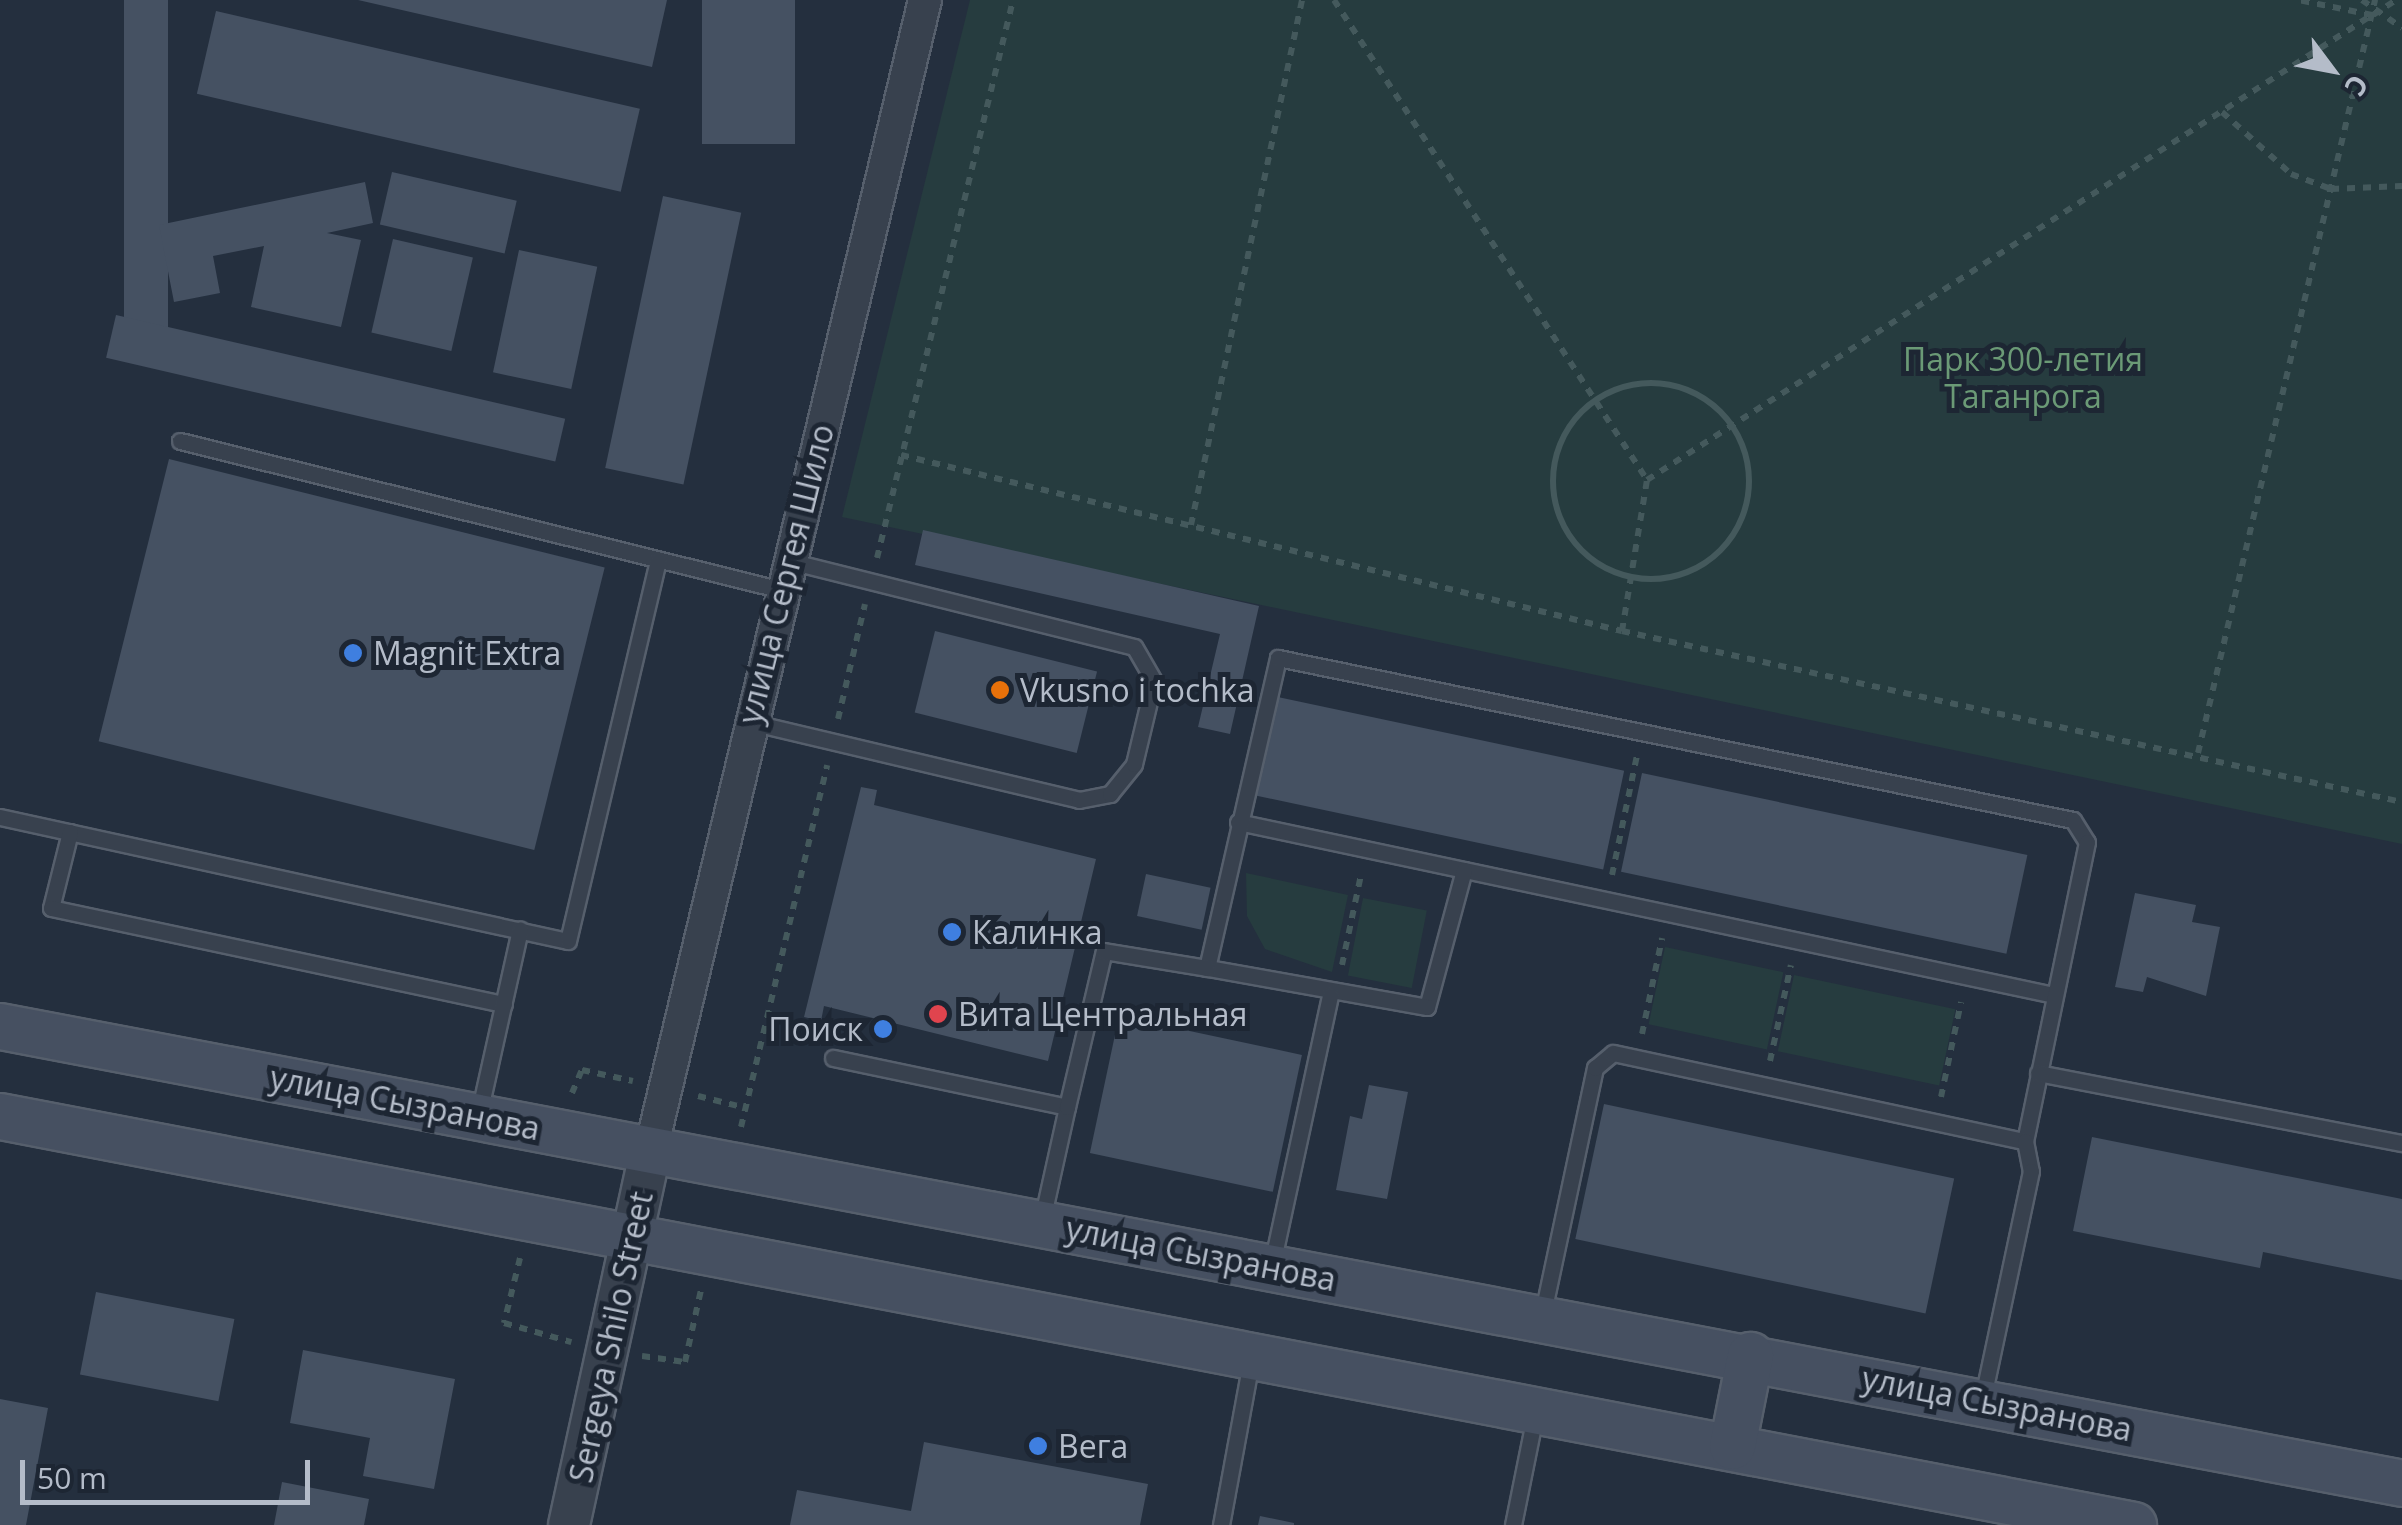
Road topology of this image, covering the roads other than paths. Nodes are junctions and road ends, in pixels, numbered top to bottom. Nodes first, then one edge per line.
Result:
1 (925, 0) edge
2 (180, 441) dead end
3 (658, 559) junction
4 (785, 575) junction
5 (750, 722) junction
6 (0, 816) edge
7 (1238, 822) junction
8 (70, 832) junction
9 (1464, 870) junction
10 (520, 930) junction
11 (1207, 968) junction
12 (1333, 995) junction
13 (2054, 995) junction
14 (504, 1004) junction
15 (0, 1026) edge
16 (833, 1058) dead end
17 (2038, 1073) junction
18 (1066, 1107) junction
19 (0, 1116) edge
20 (478, 1117) junction
21 (2024, 1140) junction
22 (2402, 1142) edge
23 (650, 1149) junction
24 (1041, 1224) junction
25 (636, 1232) junction
26 (1272, 1267) junction
27 (1542, 1318) junction
28 (1252, 1354) junction
29 (1750, 1355) junction
30 (1982, 1401) junction
31 (1537, 1410) junction
32 (1732, 1446) junction
33 (2402, 1484) edge
34 (569, 1525) edge
35 (1220, 1525) edge
36 (1513, 1525) edge
37 (2132, 1525) edge

1 - 4 street, улица Сергея Шило
2 - 3 lane
3 - 4 lane
3 - 10 lane
4 - 5 street, улица Сергея Шило
4 - 5 lane
5 - 23 street, улица Сергея Шило
6 - 8 lane
7 - 9 lane
7 - 11 lane
7 - 13 lane
8 - 10 lane
8 - 14 lane
9 - 12 lane
9 - 13 lane
10 - 14 lane
11 - 12 lane
11 - 18 lane
12 - 26 lane
13 - 17 lane
14 - 20 lane
15 - 20 main road, улица Сызранова
16 - 18 lane
17 - 21 lane
17 - 22 lane
18 - 24 lane
19 - 25 main road
20 - 23 main road, улица Сызранова
21 - 27 lane
21 - 30 lane
23 - 24 main road, улица Сызранова
23 - 25 street, Sergeya Shilo Street
24 - 26 main road, улица Сызранова
25 - 28 main road
25 - 34 street, Sergeya Shilo Street
26 - 27 main road, улица Сызранова
27 - 29 main road, улица Сызранова
28 - 31 main road
28 - 35 lane
29 - 30 main road, улица Сызранова
29 - 32 main road
30 - 33 main road, улица Сызранова
31 - 32 main road
31 - 36 lane
32 - 37 main road

